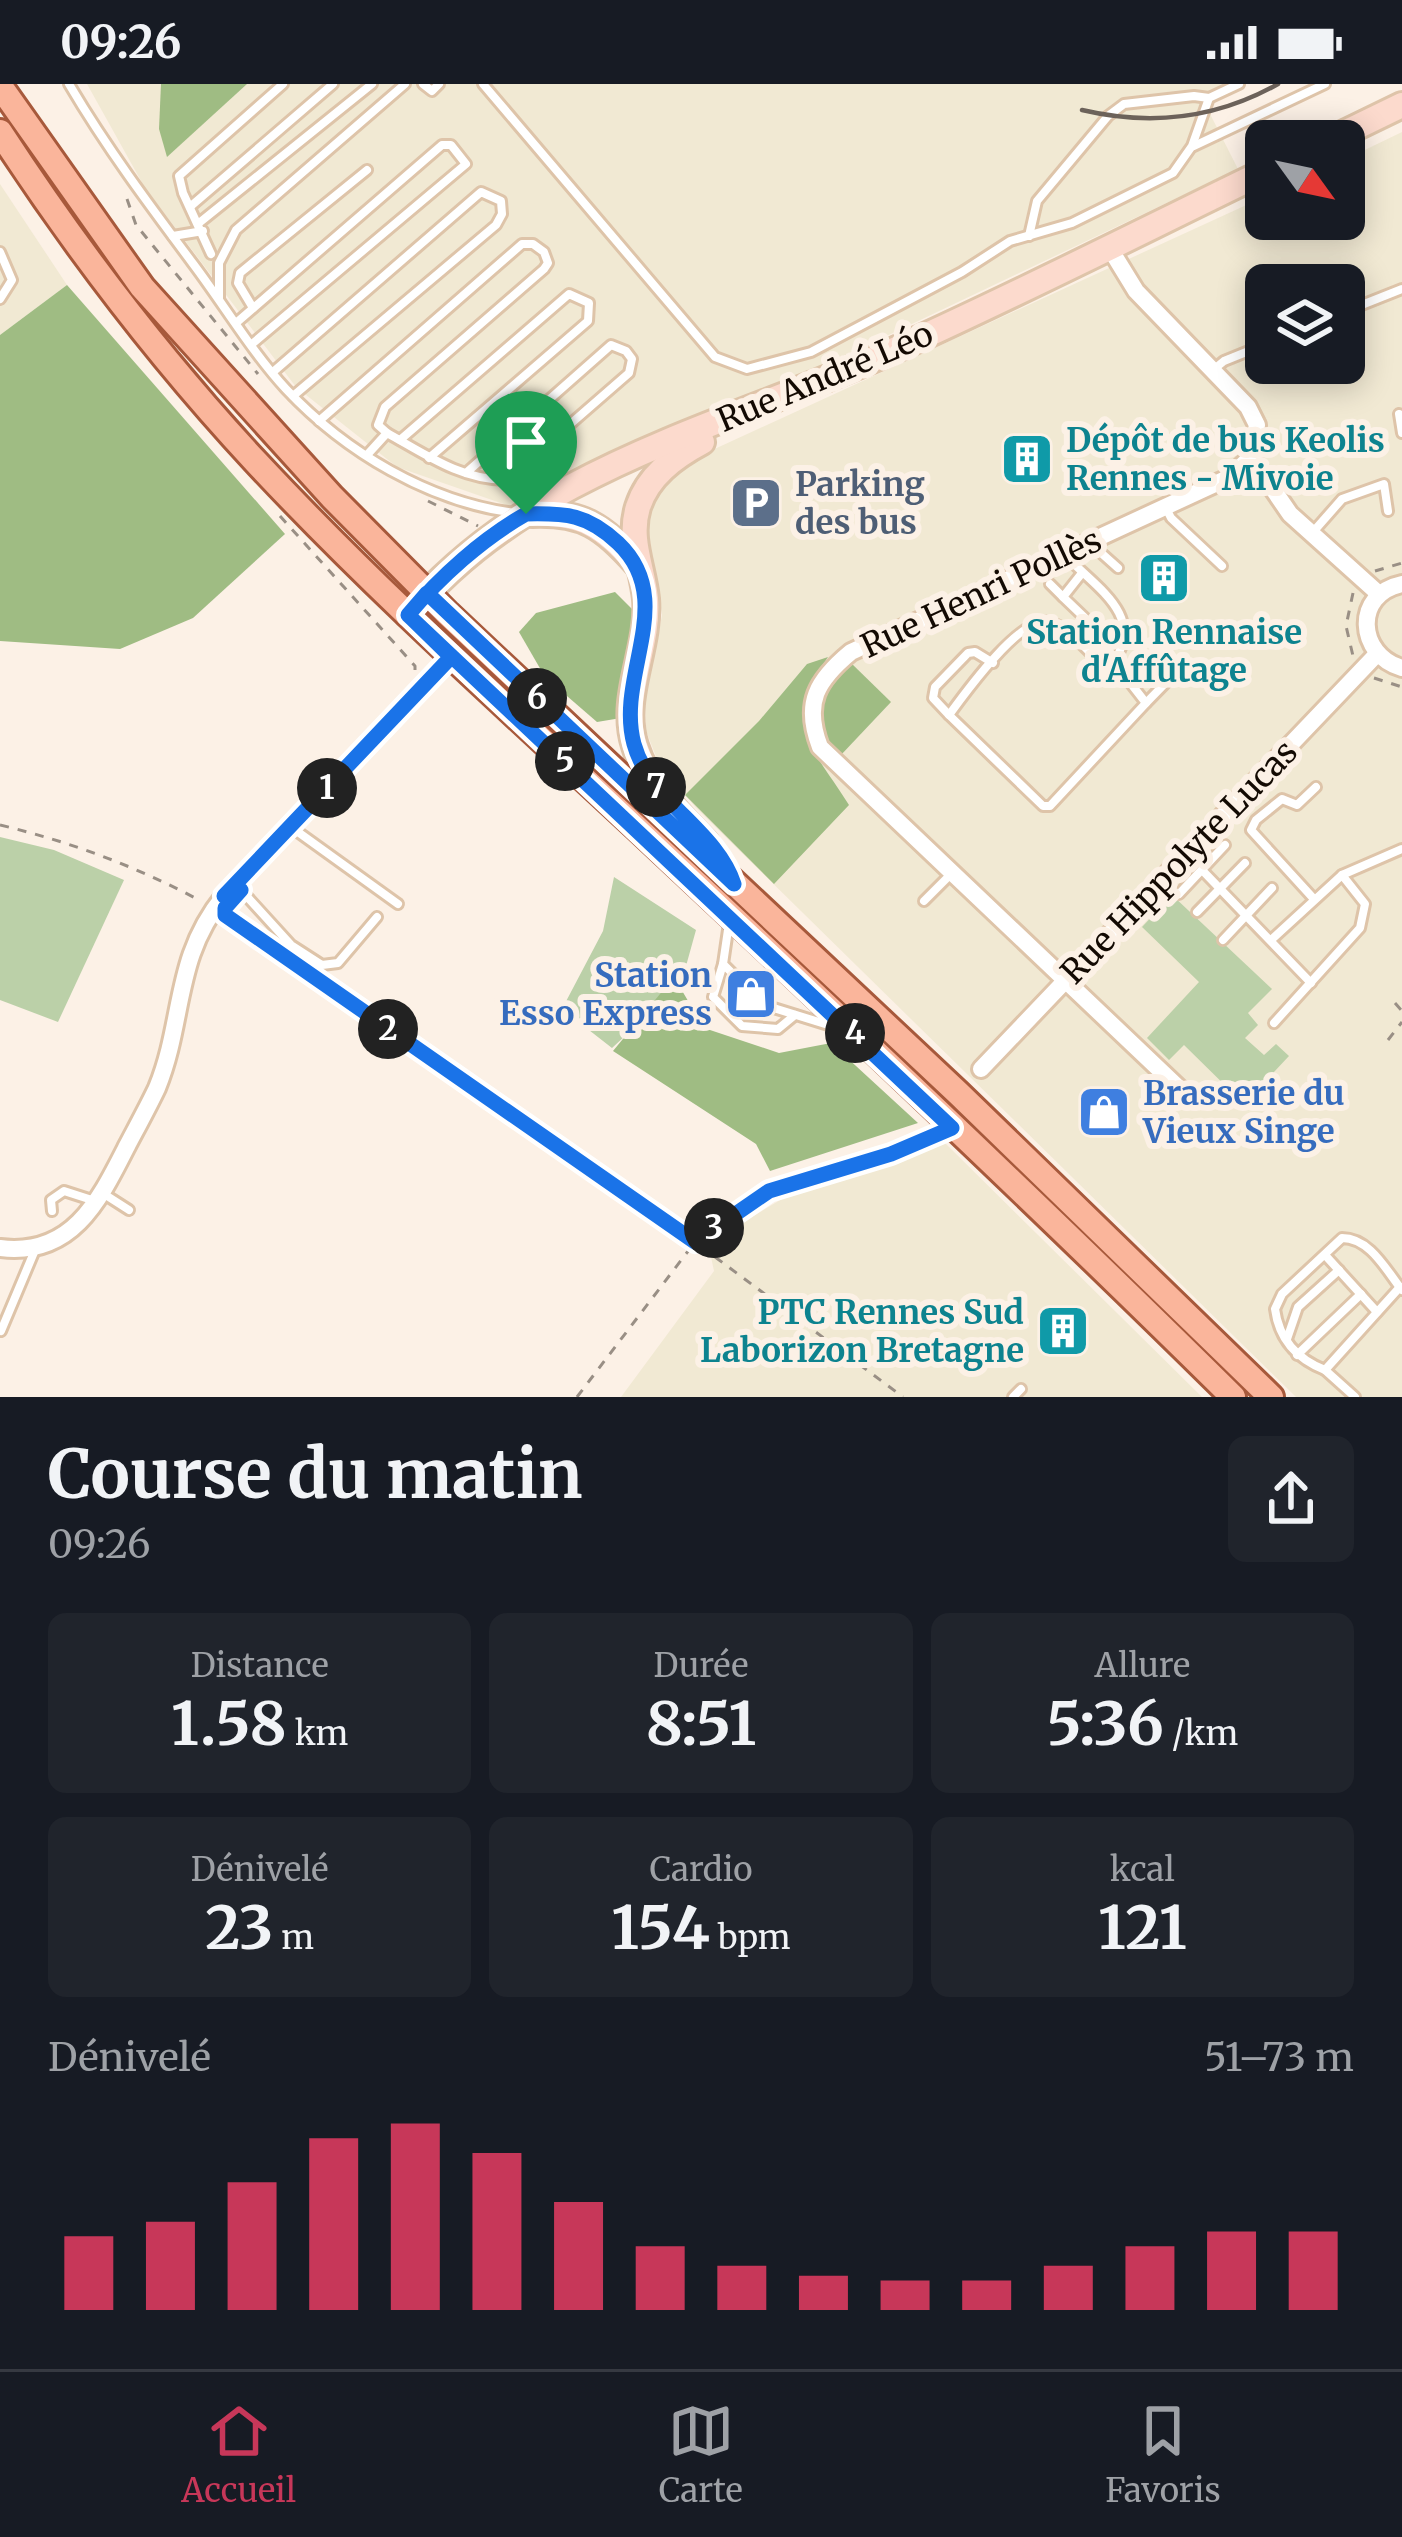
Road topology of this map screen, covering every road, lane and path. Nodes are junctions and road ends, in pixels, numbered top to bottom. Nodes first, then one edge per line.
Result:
1 (69, 84) edge
2 (284, 84) edge
3 (333, 84) edge
4 (372, 84) edge
5 (405, 84) edge
6 (423, 84) edge
7 (439, 84) edge
8 (483, 84) edge
9 (1239, 84) edge
10 (1325, 84) edge
11 (0, 86) edge
12 (1209, 98) junction
13 (1402, 105) edge
14 (1365, 123) edge
15 (0, 132) edge
16 (1192, 146) junction
17 (367, 170) dead end
18 (1245, 181) edge
19 (191, 206) junction
20 (201, 227) junction
21 (171, 236) junction
22 (1029, 236) junction
23 (1108, 247) junction
24 (223, 250) junction
25 (0, 253) edge
26 (211, 254) junction
27 (191, 261) junction
28 (1402, 289) edge
29 (0, 298) edge
30 (219, 299) junction
31 (1365, 304) edge
32 (253, 308) junction
33 (236, 322) junction
34 (252, 344) junction
35 (1245, 352) edge
36 (1212, 370) junction
37 (273, 372) junction
38 (293, 396) junction
39 (745, 413) junction
40 (1400, 414) edge
41 (319, 421) junction
42 (387, 433) junction
43 (1402, 433) edge
44 (400, 440) junction
45 (367, 455) junction
46 (1251, 457) junction
47 (429, 458) junction
48 (466, 472) junction
49 (1165, 506) junction
50 (1388, 512) dead end
51 (526, 514) junction
52 (280, 515) dead end
53 (1312, 533) junction
54 (1089, 542) junction
55 (1064, 554) junction
56 (1402, 562) edge
57 (637, 564) junction
58 (1222, 566) dead end
59 (1118, 568) dead end
60 (1372, 572) dead end
61 (1082, 573) junction
62 (1050, 584) dead end
63 (1402, 584) edge
64 (427, 593) junction
65 (1353, 593) dead end
66 (1378, 594) junction
67 (1063, 597) junction
68 (408, 615) junction
69 (1086, 619) dead end
70 (1376, 655) junction
71 (451, 657) junction
72 (1354, 659) dead end
73 (1114, 662) junction
74 (993, 663) junction
75 (1183, 665) dead end
76 (1402, 668) edge
77 (1372, 677) dead end
78 (414, 678) dead end
79 (1402, 687) edge
80 (1147, 703) junction
81 (949, 715) junction
82 (1316, 788) dead end
83 (0, 825) edge
84 (290, 827) junction
85 (1226, 845) dead end
86 (1402, 849) edge
87 (1245, 862) dead end
88 (1202, 870) junction
89 (952, 872) junction
90 (1342, 875) junction
91 (734, 884) junction
92 (1272, 888) dead end
93 (1220, 889) junction
94 (1179, 894) dead end
95 (226, 898) junction
96 (1312, 898) junction
97 (923, 901) dead end
98 (398, 904) dead end
99 (1197, 912) dead end
100 (730, 915) junction
101 (1247, 916) junction
102 (377, 917) dead end
103 (1223, 940) dead end
104 (1270, 940) junction
105 (723, 964) junction
106 (1065, 980) junction
107 (1310, 983) junction
108 (1395, 1003) dead end
109 (1402, 1011) edge
110 (795, 1016) junction
111 (1402, 1022) edge
112 (1274, 1023) dead end
113 (856, 1033) junction
114 (1388, 1040) dead end
115 (981, 1069) dead end
116 (1183, 1092) dead end
117 (952, 1128) junction
118 (99, 1197) junction
119 (129, 1210) dead end
120 (52, 1211) dead end
121 (695, 1242) junction
122 (0, 1248) edge
123 (35, 1249) junction
124 (1324, 1255) junction
125 (1339, 1270) junction
126 (1401, 1288) edge
127 (1361, 1294) junction
128 (1378, 1312) junction
129 (1, 1331) edge
130 (1287, 1340) junction
131 (1297, 1354) junction
132 (1325, 1370) junction
133 (577, 1397) edge
134 (903, 1397) edge
135 (1233, 1397) edge
136 (1270, 1397) edge
137 (1354, 1397) edge

1 - 21 lane
2 - 19 lane
3 - 19 lane
4 - 20 lane
5 - 24 lane
6 - 7 lane
8 - 22 lane
9 - 12 lane
10 - 16 lane
11 - 64 main road
12 - 16 lane
12 - 22 lane
13 - 14 street
15 - 68 main road
16 - 22 lane
17 - 32 lane
18 - 23 street, Rue André Léo
19 - 20 lane
20 - 21 lane
20 - 26 lane
21 - 27 lane
23 - 36 street
23 - 39 street, Rue André Léo
24 - 26 lane
24 - 30 lane
25 - 29 lane
26 - 27 lane
27 - 30 lane
28 - 31 lane
30 - 33 lane
32 - 33 lane
32 - 34 lane
33 - 34 lane
34 - 37 lane
35 - 36 lane
36 - 46 street
37 - 38 lane
37 - 38 lane
38 - 41 lane
39 - 51 street, Rue André Léo
39 - 57 street
40 - 43 lane
41 - 42 lane
41 - 45 lane
42 - 44 lane
42 - 45 lane
44 - 47 lane
44 - 47 lane
45 - 51 lane
46 - 49 street, Rue Henri Pollès
46 - 53 street
47 - 48 lane
48 - 48 lane
49 - 54 street, Rue Henri Pollès
49 - 58 lane
50 - 53 lane
51 - 57 street
51 - 64 street, Rue André Léo
52 - 78 path
53 - 66 street
54 - 55 street, Rue Henri Pollès
54 - 59 lane
55 - 61 lane
55 - 89 street, Rue Henri Pollès
56 - 60 path
57 - 91 street
61 - 67 lane
61 - 73 lane
62 - 67 lane
63 - 66 street
64 - 68 street, Rue André Léo
64 - 91 main road
65 - 72 path
66 - 70 street
67 - 69 lane
68 - 71 main road
70 - 76 street
70 - 106 street, Rue Hippolyte Lucas
71 - 84 street
71 - 100 main road
73 - 74 lane
73 - 80 lane
74 - 81 lane
74 - 81 lane
75 - 80 lane
77 - 79 path
80 - 81 lane
82 - 96 lane
83 - 95 path
84 - 95 street
84 - 98 lane
85 - 88 lane
86 - 90 lane
87 - 93 lane
88 - 93 lane
88 - 94 lane
89 - 97 lane
89 - 106 street, Rue Henri Pollès
90 - 96 lane
90 - 107 lane
91 - 136 main road
92 - 101 lane
93 - 99 lane
93 - 101 lane
95 - 102 lane
95 - 118 street
95 - 121 path
96 - 104 lane
100 - 105 lane
100 - 113 main road
101 - 103 lane
101 - 104 lane
104 - 107 lane
105 - 110 lane
105 - 110 lane
106 - 115 street, Rue Hippolyte Lucas
106 - 116 street, Rue Henri Pollès
107 - 112 lane
108 - 109 path
110 - 113 lane
111 - 114 path
113 - 117 main road
117 - 121 path
117 - 135 main road
118 - 119 lane
118 - 120 lane
118 - 123 street
121 - 133 path
121 - 134 path
122 - 123 street
123 - 129 lane
124 - 125 lane
124 - 126 lane
124 - 130 lane
125 - 127 lane
125 - 130 lane
126 - 128 lane
127 - 128 lane
127 - 131 lane
128 - 132 lane
130 - 131 lane
131 - 132 lane
132 - 137 lane

